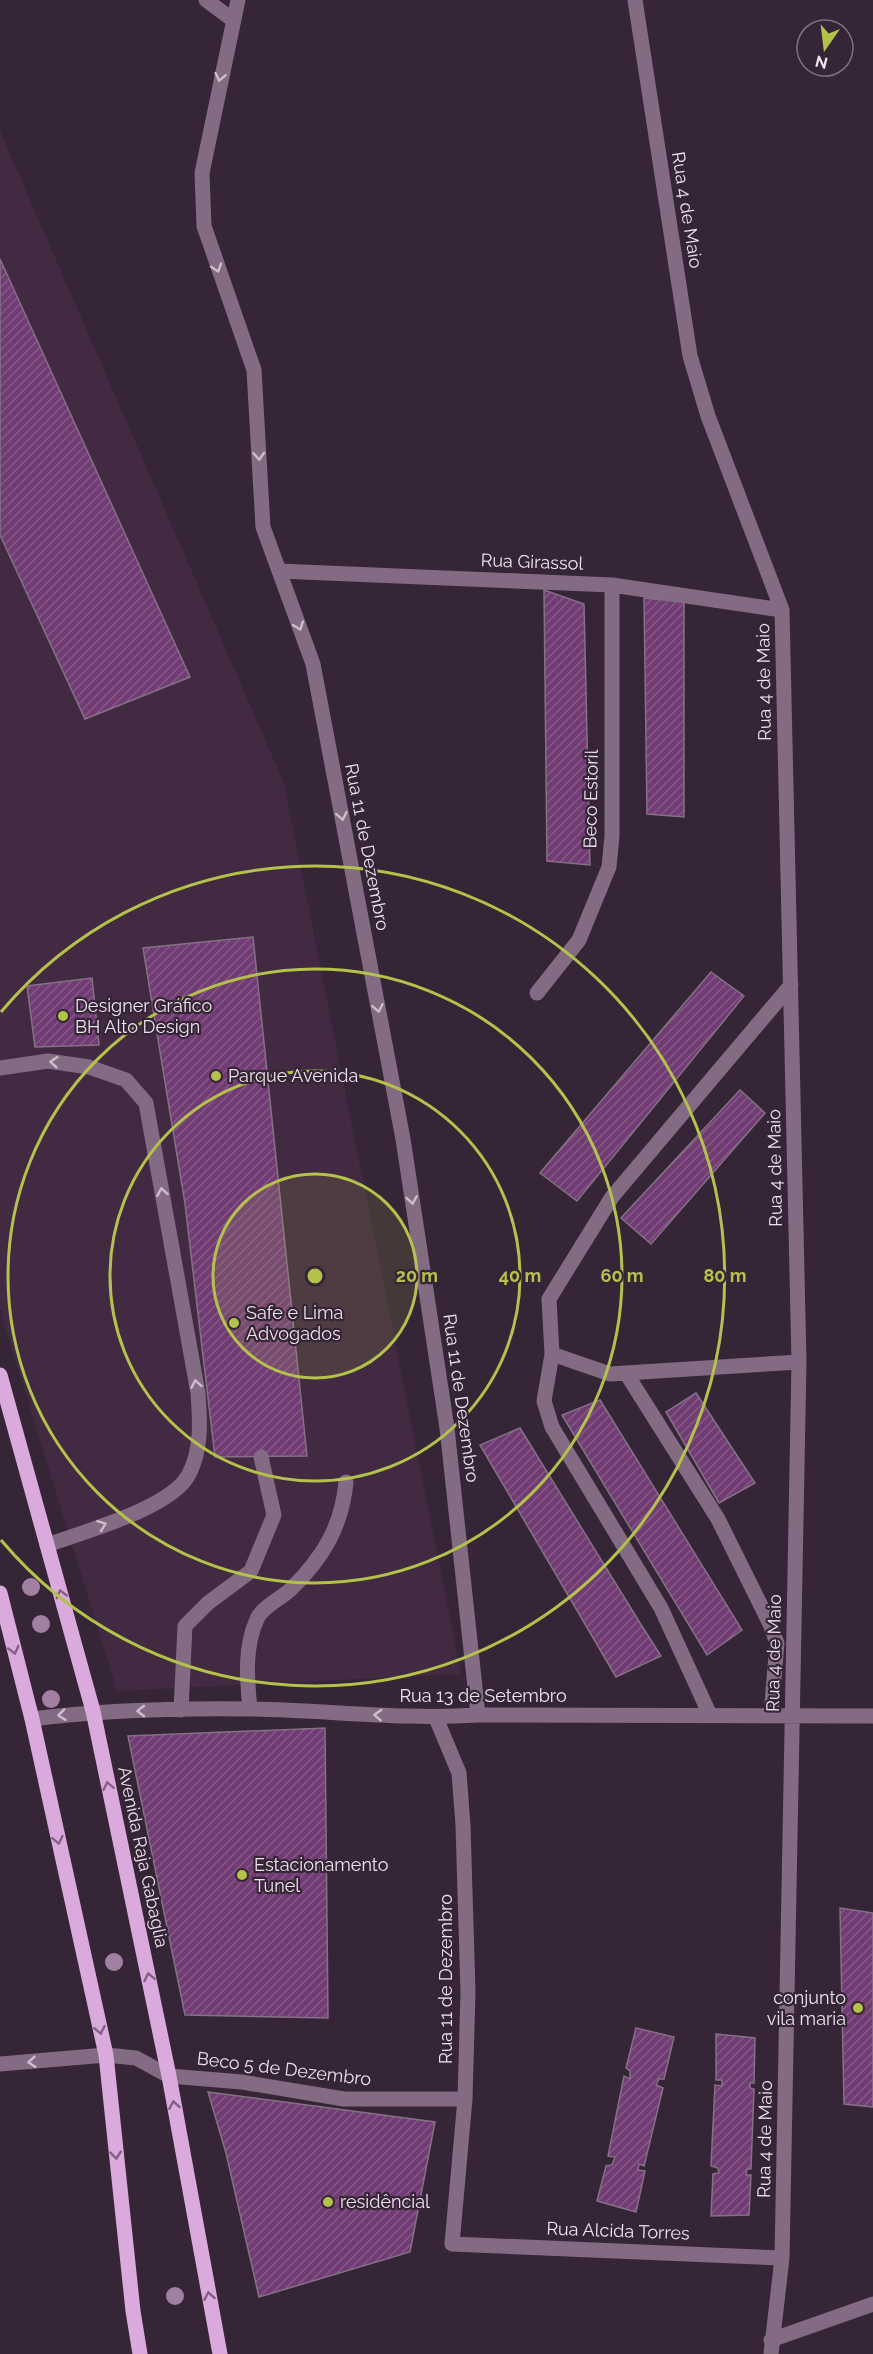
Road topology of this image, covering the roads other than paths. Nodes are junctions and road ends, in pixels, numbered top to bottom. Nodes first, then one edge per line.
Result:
1 (206, 0) edge
2 (238, 0) edge
3 (635, 0) edge
4 (232, 20) junction
5 (279, 571) junction
6 (612, 585) junction
7 (782, 610) junction
8 (791, 985) junction
9 (537, 993) dead end
10 (0, 1068) edge
11 (552, 1354) junction
12 (799, 1362) junction
13 (626, 1373) junction
14 (0, 1375) edge
15 (261, 1457) dead end
16 (346, 1482) dead end
17 (47, 1545) junction
18 (0, 1593) edge
19 (250, 1709) junction
20 (181, 1710) junction
21 (93, 1712) junction
22 (478, 1715) junction
23 (710, 1715) junction
24 (771, 1715) junction
25 (793, 1715) junction
26 (873, 1716) edge
27 (436, 1718) junction
28 (32, 1719) junction
29 (106, 2055) junction
30 (0, 2064) edge
31 (169, 2076) junction
32 (465, 2099) junction
33 (452, 2244) joint
34 (782, 2258) junction
35 (873, 2304) edge
36 (771, 2347) edge
37 (140, 2354) edge
38 (220, 2354) edge

1 - 4 street
2 - 4 street, Rua 11 de Dezembro
3 - 7 street, Rua 4 de Maio
4 -> 5 street, Rua 11 de Dezembro
5 - 6 street, Rua Girassol
5 -> 22 street, Rua 11 de Dezembro
6 - 7 street, Rua Girassol
6 - 9 street, Beco Estoril
7 - 8 street, Rua 4 de Maio
8 - 11 street
8 - 12 street, Rua 4 de Maio
17 -> 10 street
11 - 13 street
11 - 23 street
12 - 13 street
12 - 25 street, Rua 4 de Maio
13 - 24 street
14 - 17 main road, Avenida Raja Gabaglia
15 - 20 street
16 - 19 street
21 -> 17 main road, Avenida Raja Gabaglia
18 -> 28 main road
19 - 20 street, Rua 13 de Setembro
27 -> 19 street, Rua 13 de Setembro
20 -> 21 street, Rua 13 de Setembro
21 -> 28 street, Rua 13 de Setembro
31 -> 21 main road, Avenida Raja Gabaglia
22 - 23 street, Rua 13 de Setembro
22 - 27 street, Rua 13 de Setembro
23 - 24 street, Rua 13 de Setembro
24 - 25 street, Rua 13 de Setembro
25 - 26 street, Rua 13 de Setembro
25 - 34 street, Rua 4 de Maio
27 - 32 street, Rua 11 de Dezembro
28 -> 29 main road
29 -> 30 street
29 - 31 street
29 -> 37 main road
31 - 32 street, Beco 5 de Dezembro
38 -> 31 main road, Avenida Raja Gabaglia
32 - 33 street, Rua 11 de Dezembro
33 - 34 street, Rua Alcida Torres
34 - 36 street, Rua 4 de Maio
35 - 36 street

